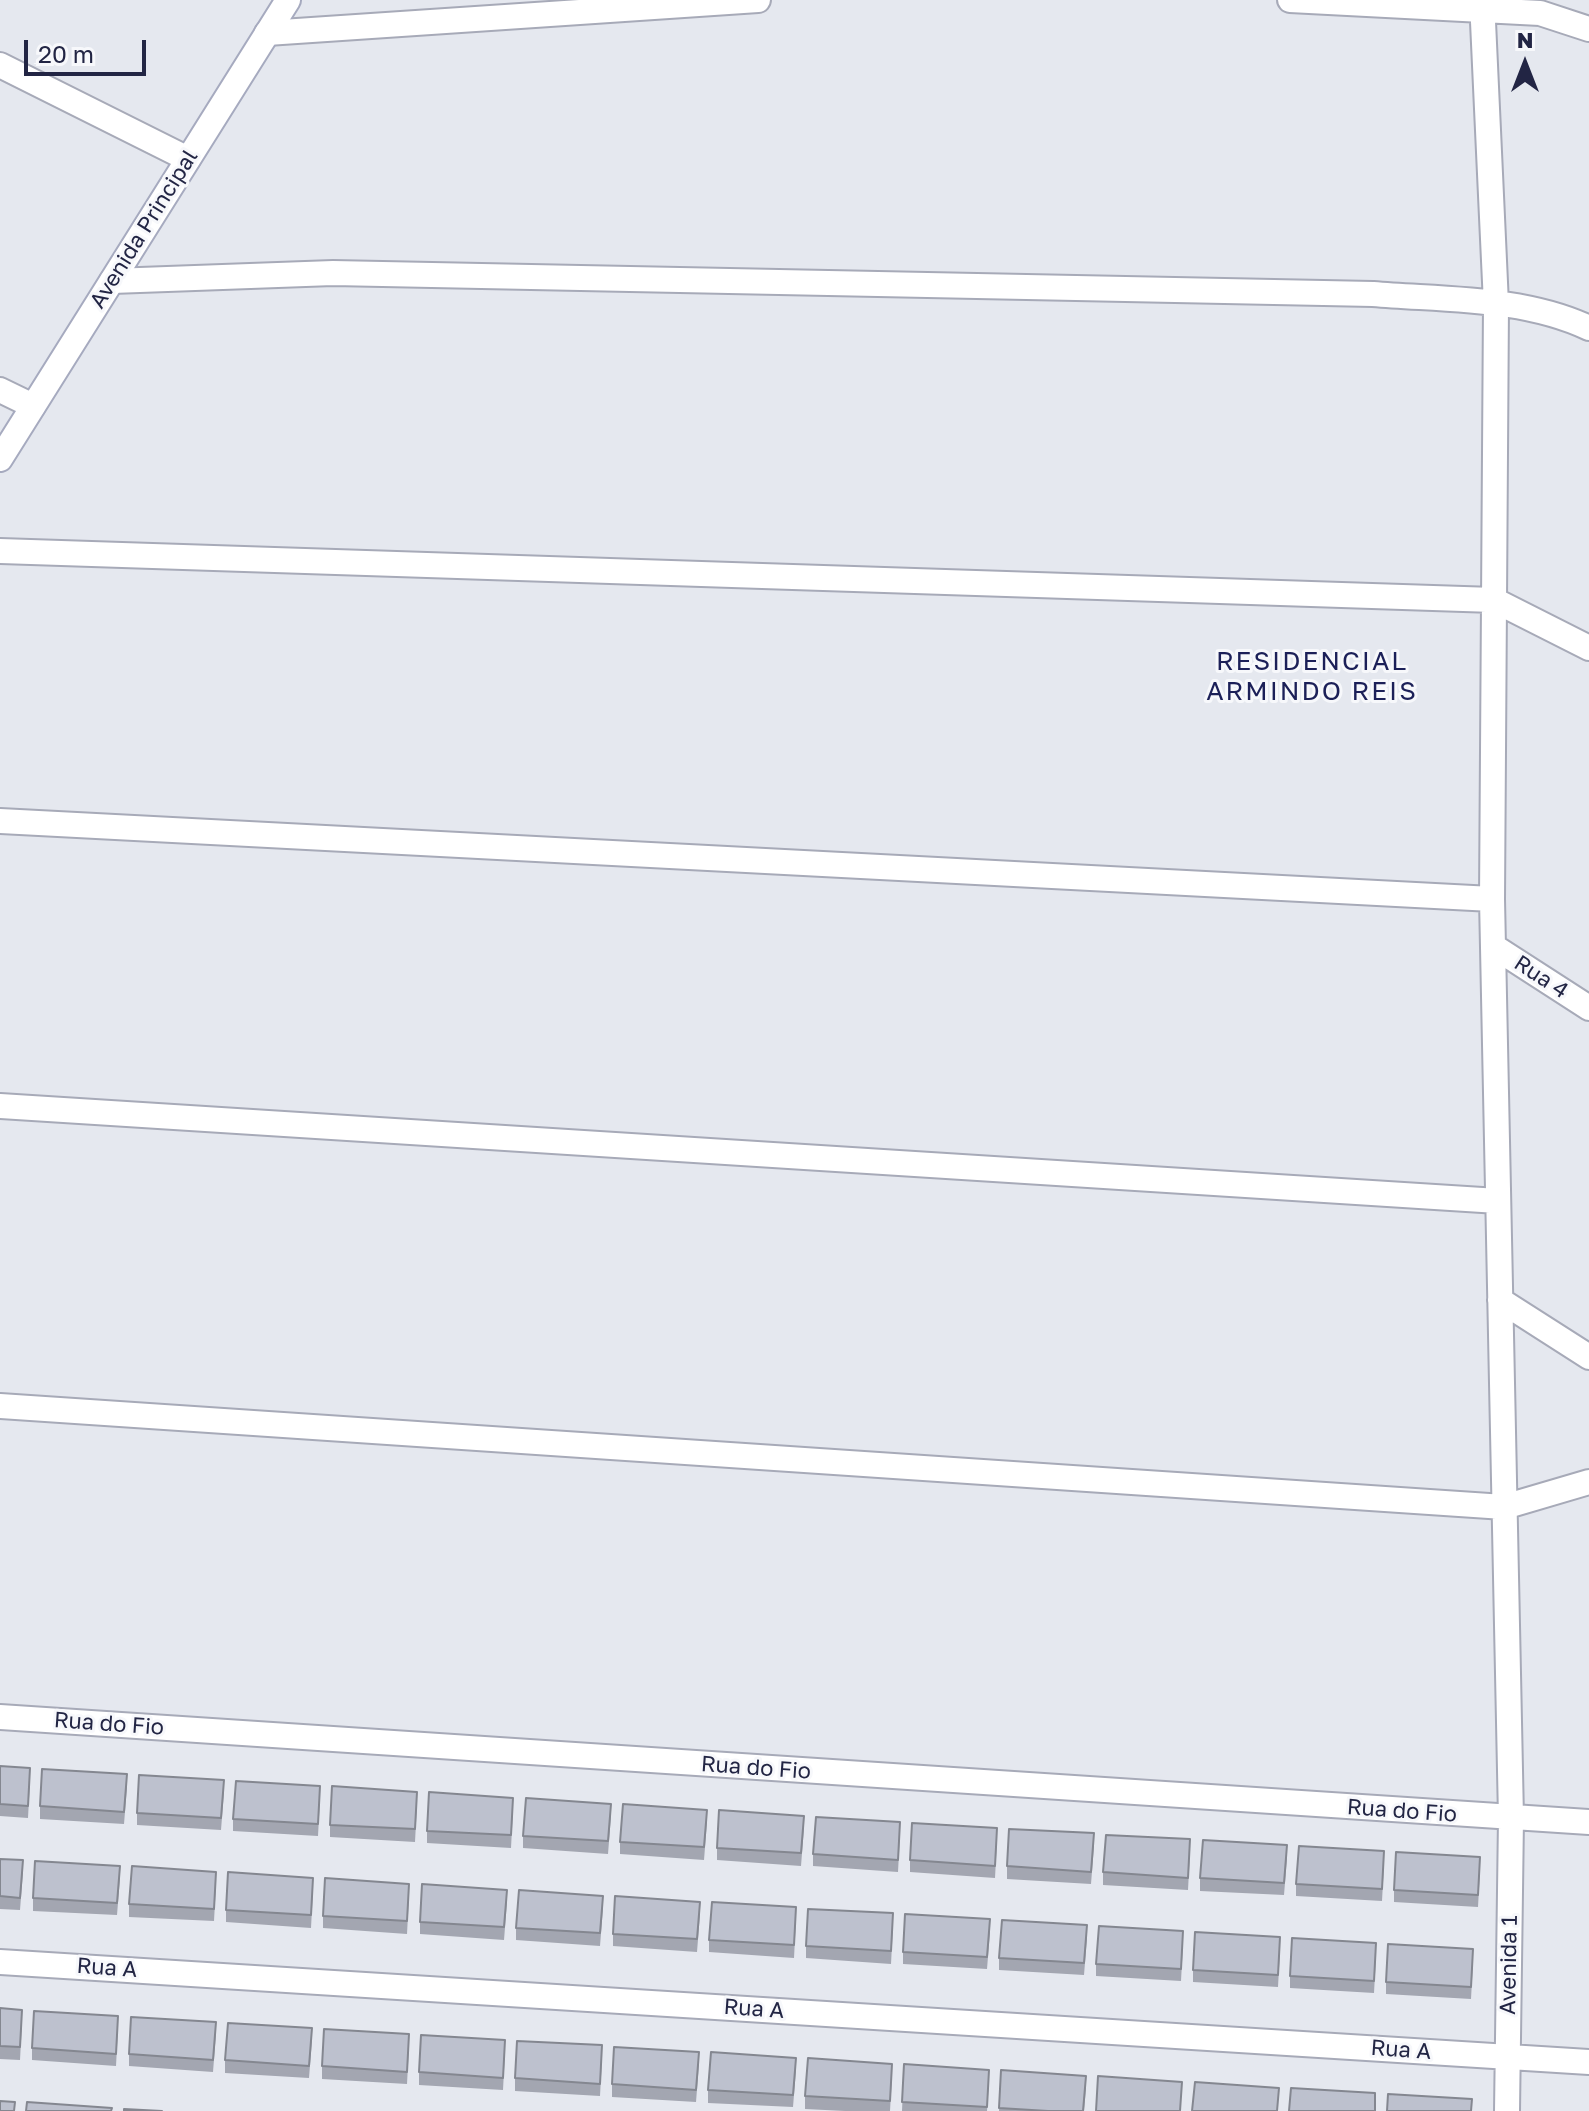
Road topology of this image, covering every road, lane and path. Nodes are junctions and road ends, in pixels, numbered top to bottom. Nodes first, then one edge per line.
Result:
1 (288, 0) edge
2 (758, 0) edge
3 (1290, 0) edge
4 (1482, 5) edge
5 (1589, 29) edge
6 (267, 33) junction
7 (0, 65) edge
8 (188, 159) junction
9 (112, 281) junction
10 (1496, 304) junction
11 (1589, 328) edge
12 (0, 390) edge
13 (33, 406) junction
14 (0, 459) edge
15 (0, 551) edge
16 (1494, 600) junction
17 (1589, 648) edge
18 (0, 821) edge
19 (1492, 899) junction
20 (1493, 946) junction
21 (1589, 1008) edge
22 (0, 1106) edge
23 (1498, 1201) junction
24 (1500, 1300) junction
25 (1589, 1357) edge
26 (0, 1406) edge
27 (1589, 1482) edge
28 (1504, 1507) junction
29 (0, 1717) edge
30 (1511, 1818) junction
31 (1589, 1822) edge
32 (0, 1962) edge
33 (1508, 2057) junction
34 (1589, 2062) edge
35 (1507, 2111) edge

1 - 6 street, Avenida Principal
2 - 6 street
3 - 4 street
4 - 5 street
4 - 10 street, Avenida 1
6 - 8 street, Avenida Principal
7 - 8 street
8 - 9 street, Avenida Principal
9 - 10 street
9 - 13 street, Avenida Principal
10 - 11 street
10 - 16 street, Avenida 1
12 - 13 street
13 - 14 street, Avenida Principal
15 - 16 street
16 - 17 street
16 - 19 street, Avenida 1
18 - 19 street
19 - 20 street, Avenida 1
20 - 21 street, Rua 4
20 - 23 street, Avenida 1
22 - 23 street
23 - 24 street, Avenida 1
24 - 25 street
24 - 28 street, Avenida 1
26 - 28 street
27 - 28 street
28 - 30 street, Avenida 1
29 - 30 street, Rua do Fio
30 - 31 street, Rua do Fio
30 - 33 street, Avenida 1
32 - 33 street, Rua A
33 - 34 street, Rua A
33 - 35 street, Avenida 1

